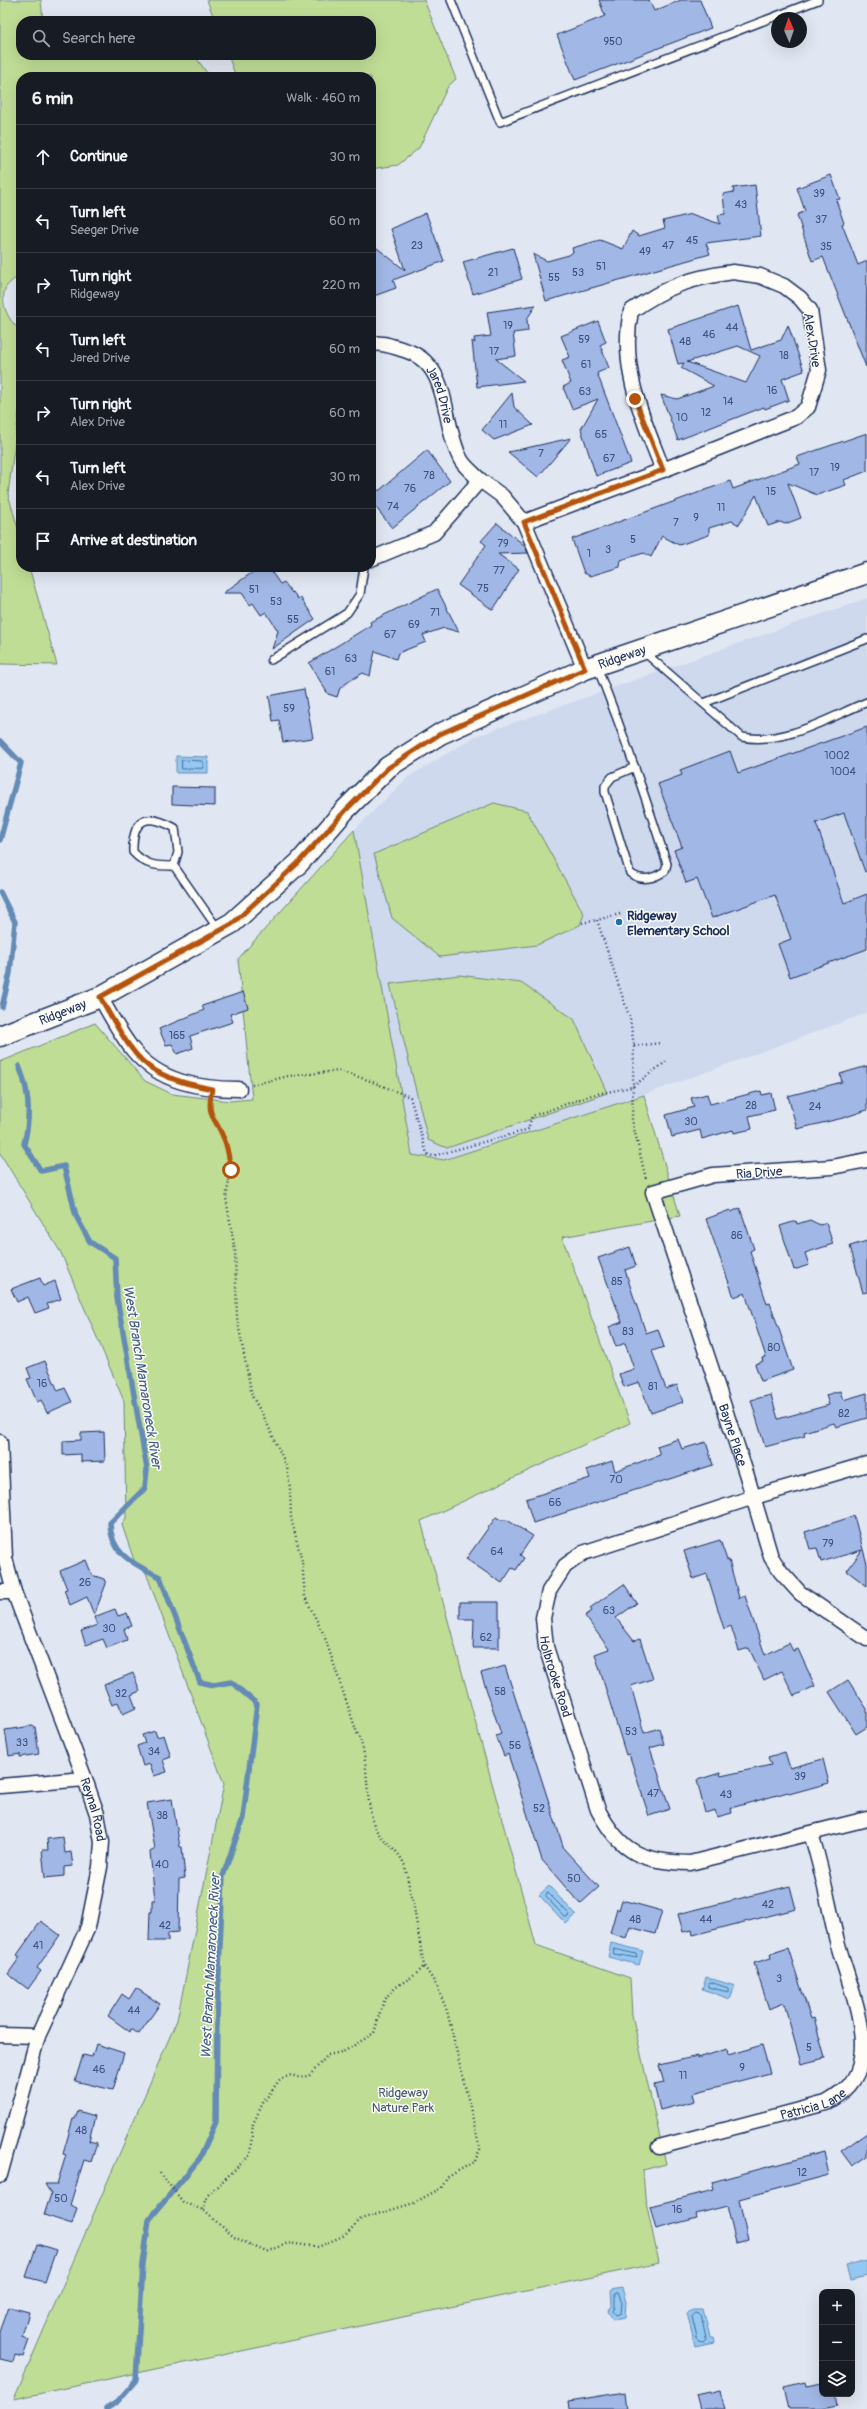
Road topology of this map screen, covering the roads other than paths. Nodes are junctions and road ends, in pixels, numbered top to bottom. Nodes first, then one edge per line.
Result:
1 (451, 0) edge
2 (818, 0) edge
3 (376, 343) edge
4 (663, 470) junction
5 (480, 480) junction
6 (524, 522) junction
7 (376, 557) edge
8 (363, 572) edge
9 (867, 573) edge
10 (867, 639) edge
11 (640, 648) junction
12 (270, 660) dead end
13 (590, 667) junction
14 (867, 702) edge
15 (704, 703) junction
16 (635, 766) junction
17 (174, 866) junction
18 (219, 931) junction
19 (100, 997) junction
20 (0, 1036) edge
21 (239, 1089) road end
22 (867, 1160) edge
23 (653, 1192) joint
24 (0, 1442) edge
25 (867, 1464) edge
26 (754, 1497) junction
27 (0, 1592) edge
28 (14, 1592) junction
29 (867, 1639) edge
30 (85, 1779) junction
31 (0, 1786) edge
32 (867, 1819) edge
33 (811, 1834) junction
34 (0, 2035) edge
35 (38, 2036) junction
36 (658, 2147) dead end
37 (0, 2175) edge

1 - 2 lane
3 - 5 street, Jared Drive
4 - 4 street, Alex Drive
4 - 6 street, Alex Drive
5 - 6 street, Jared Drive
5 - 7 street
6 - 13 street, Jared Drive
8 - 12 lane
9 - 11 street, Ridgeway
10 - 15 lane
11 - 13 street, Ridgeway
11 - 15 lane
13 - 16 lane
13 - 18 street, Ridgeway
14 - 15 lane
16 - 16 lane
17 - 17 lane
17 - 18 lane
18 - 19 street, Ridgeway
19 - 20 street, Ridgeway
19 - 21 street
22 - 23 street, Ria Drive
23 - 26 street, Bayne Place
24 - 28 street, Reynal Road
25 - 26 street, Holbrooke Road
26 - 29 street, Bayne Place
26 - 33 street, Holbrooke Road
27 - 28 street
28 - 30 street, Reynal Road
30 - 31 street
30 - 35 street, Reynal Road
32 - 33 street, Holbrooke Road
33 - 36 street, Patricia Lane
34 - 35 street
35 - 37 street, Reynal Road

